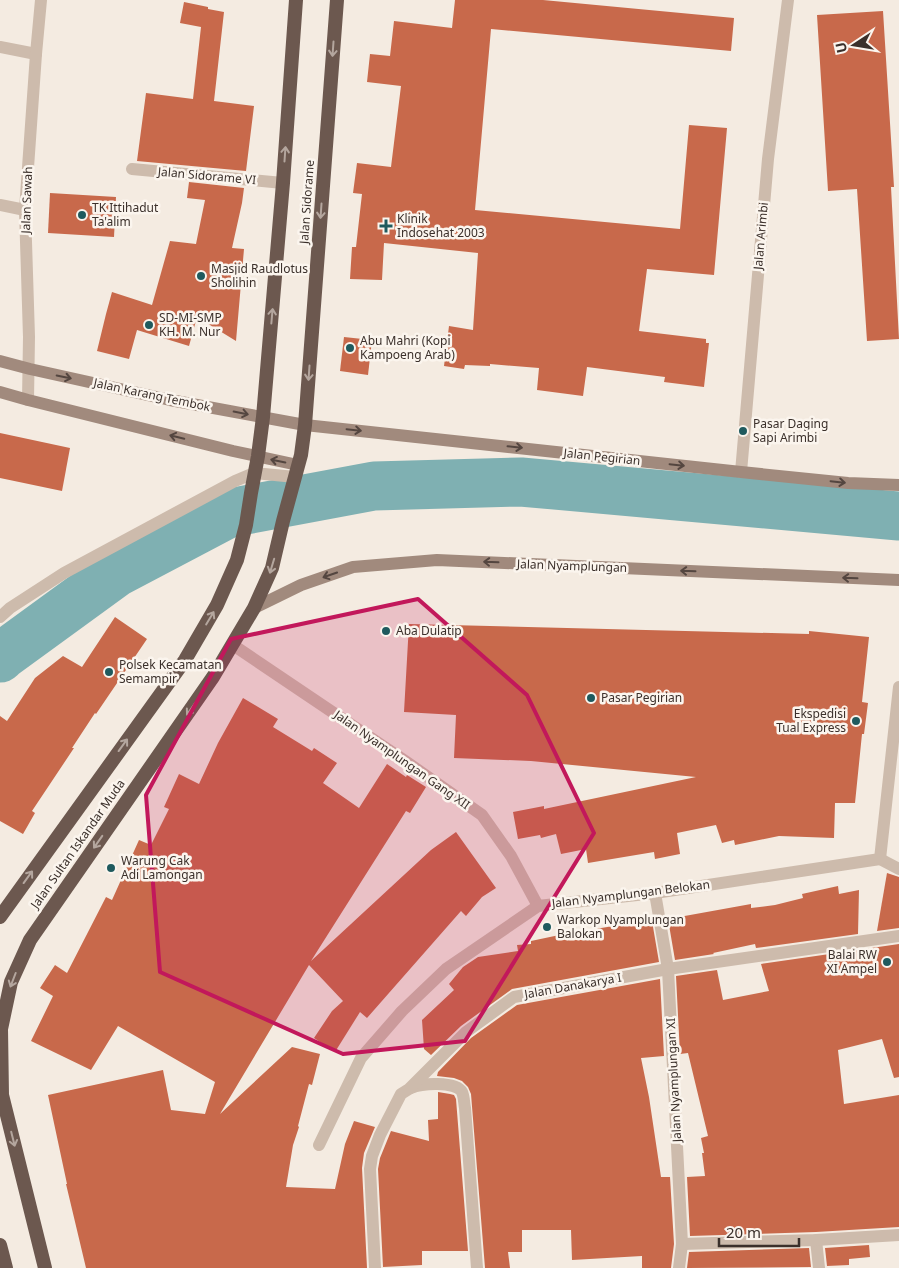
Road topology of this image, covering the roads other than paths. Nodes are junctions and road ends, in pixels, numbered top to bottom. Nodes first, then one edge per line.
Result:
1 (41, 0) edge
2 (296, 0) edge
3 (336, 0) edge
4 (788, 0) edge
5 (0, 47) edge
6 (36, 54) junction
7 (132, 169) dead end
8 (283, 183) junction
9 (0, 205) edge
10 (25, 210) junction
11 (0, 361) edge
12 (30, 369) junction
13 (0, 392) edge
14 (28, 400) junction
15 (263, 417) junction
16 (305, 425) junction
17 (258, 456) junction
18 (741, 472) junction
19 (254, 473) junction
20 (295, 476) junction
21 (899, 485) edge
22 (899, 580) edge
23 (254, 608) junction
24 (0, 617) edge
25 (233, 645) junction
26 (899, 687) edge
27 (880, 859) junction
28 (899, 869) edge
29 (655, 893) junction
30 (538, 906) junction
31 (0, 916) edge
32 (899, 936) edge
33 (668, 969) junction
34 (408, 1089) junction
35 (319, 1145) dead end
36 (899, 1235) edge
37 (816, 1240) junction
38 (682, 1244) junction
39 (0, 1245) edge
40 (6, 1268) edge
41 (45, 1268) edge
42 (376, 1268) edge
43 (477, 1268) edge
44 (679, 1268) edge
45 (818, 1268) edge

1 - 6 street, Jalan Sawah
8 -> 2 highway, Jalan Sidorame
3 -> 16 highway, Jalan Sidorame
4 - 18 street, Jalan Arimbi
5 - 6 street
6 - 10 street, Jalan Sawah
7 - 8 street, Jalan Sidorame VI
15 -> 8 highway, Jalan Sidorame
9 - 10 street
10 - 12 street, Jalan Sawah
11 - 12 main road, Jalan Karang Tembok
12 - 14 street, Jalan Sawah
12 -> 15 main road, Jalan Karang Tembok
13 - 14 main road
17 -> 14 main road
15 - 16 main road, Jalan Karang Tembok
15 - 17 highway, Jalan Sidorame
16 -> 18 main road, Jalan Pegirian
16 - 20 highway, Jalan Sidorame
17 - 19 highway, Jalan Sultan Iskandar Muda
20 -> 17 main road
18 -> 21 main road, Jalan Pegirian
19 - 20 street
19 - 24 street
31 -> 19 highway, Jalan Sultan Iskandar Muda
20 -> 23 highway, Jalan Sultan Iskandar Muda
22 -> 23 main road, Jalan Nyamplungan
23 - 25 highway, Jalan Sultan Iskandar Muda
25 - 30 street, Jalan Nyamplungan Gang XII
25 -> 41 highway, Jalan Sultan Iskandar Muda
26 - 27 street
27 - 28 street
27 - 29 street, Jalan Nyamplungan Belokan
29 - 30 street, Jalan Nyamplungan Belokan
29 - 33 street, Jalan Nyamplungan XI
30 - 35 street, Jalan Nyamplungan Belokan
32 - 33 street, Jalan Danakarya I
33 - 34 street, Jalan Danakarya I
33 - 38 street, Jalan Nyamplungan XI
34 - 42 street, Jalan Danakarya I
34 - 43 street
36 - 37 street
37 - 38 street
37 - 45 street
38 - 44 street, Jalan Nyamplungan XI
39 - 40 highway

